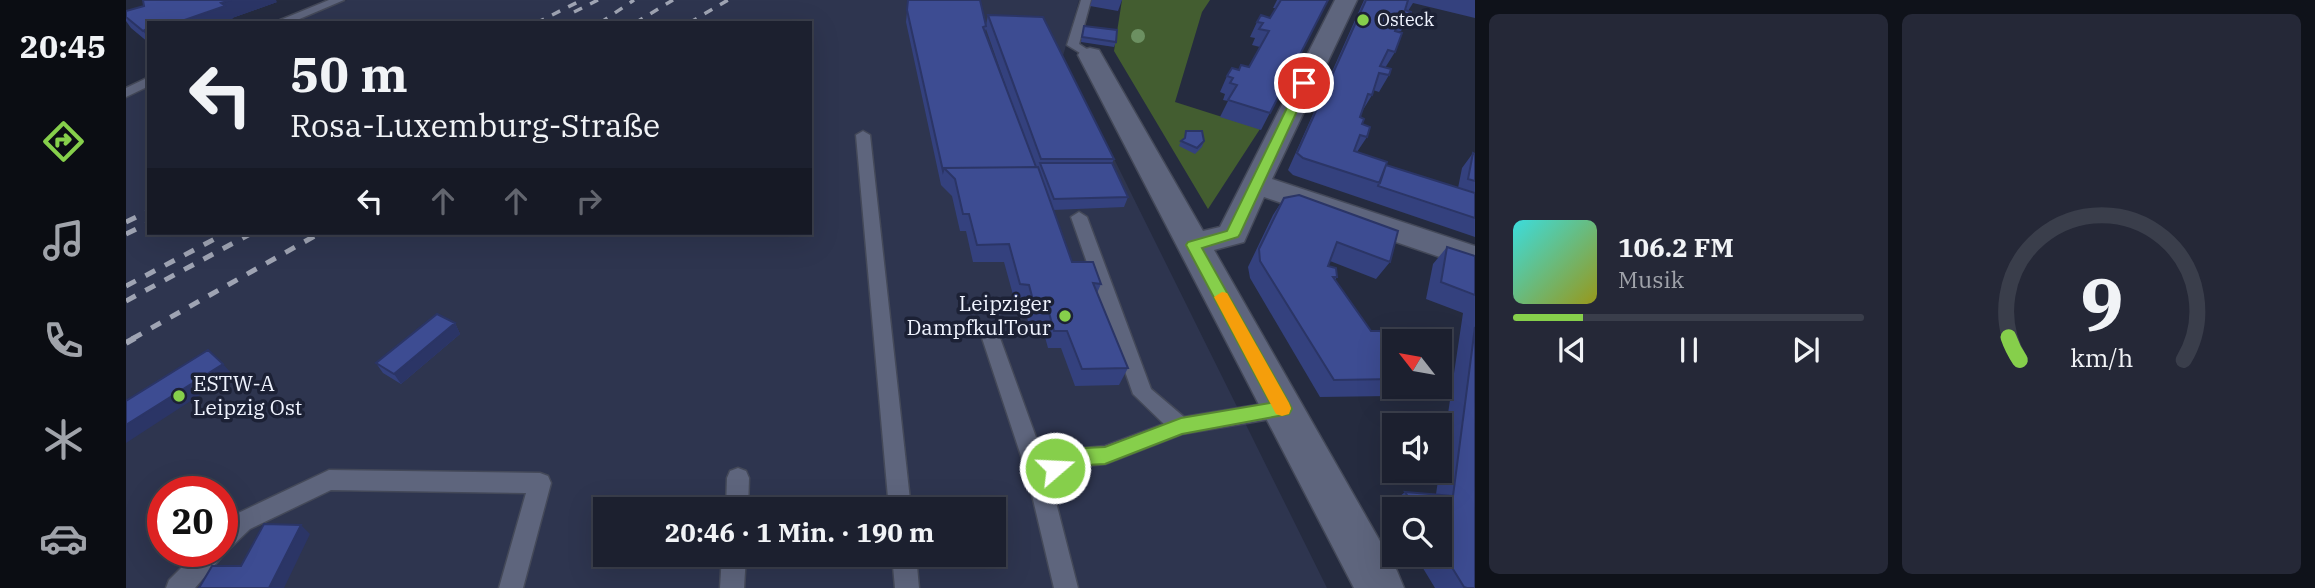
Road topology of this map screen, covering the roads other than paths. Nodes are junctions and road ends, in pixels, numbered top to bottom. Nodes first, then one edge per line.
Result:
1 (339, 0) edge
2 (1086, 0) edge
3 (1346, 0) edge
4 (284, 21) edge
5 (1090, 55) joint
6 (147, 83) edge
7 (126, 93) edge
8 (863, 135) dead end
9 (1255, 183) junction
10 (1079, 216) dead end
11 (1193, 245) junction
12 (1475, 258) edge
13 (991, 338) dead end
14 (1282, 409) junction
15 (1181, 426) junction
16 (1038, 474) junction
17 (738, 478) dead end
18 (737, 497) edge
19 (899, 497) edge
20 (238, 526) edge
21 (198, 567) edge
22 (733, 567) edge
23 (905, 567) edge
24 (178, 588) edge
25 (510, 588) edge
26 (732, 588) edge
27 (907, 588) edge
28 (1066, 588) edge
29 (1380, 588) edge

1 - 4 lane
2 - 5 lane
3 - 9 street
5 - 11 street
6 - 7 lane
8 - 19 lane
9 - 11 street
9 - 12 street
10 - 15 lane
11 - 14 street
13 - 16 lane
14 - 15 lane
14 - 29 street
15 - 16 lane
16 - 28 lane
17 - 18 lane
20 - 25 lane
21 - 24 lane
22 - 26 lane
23 - 27 lane

